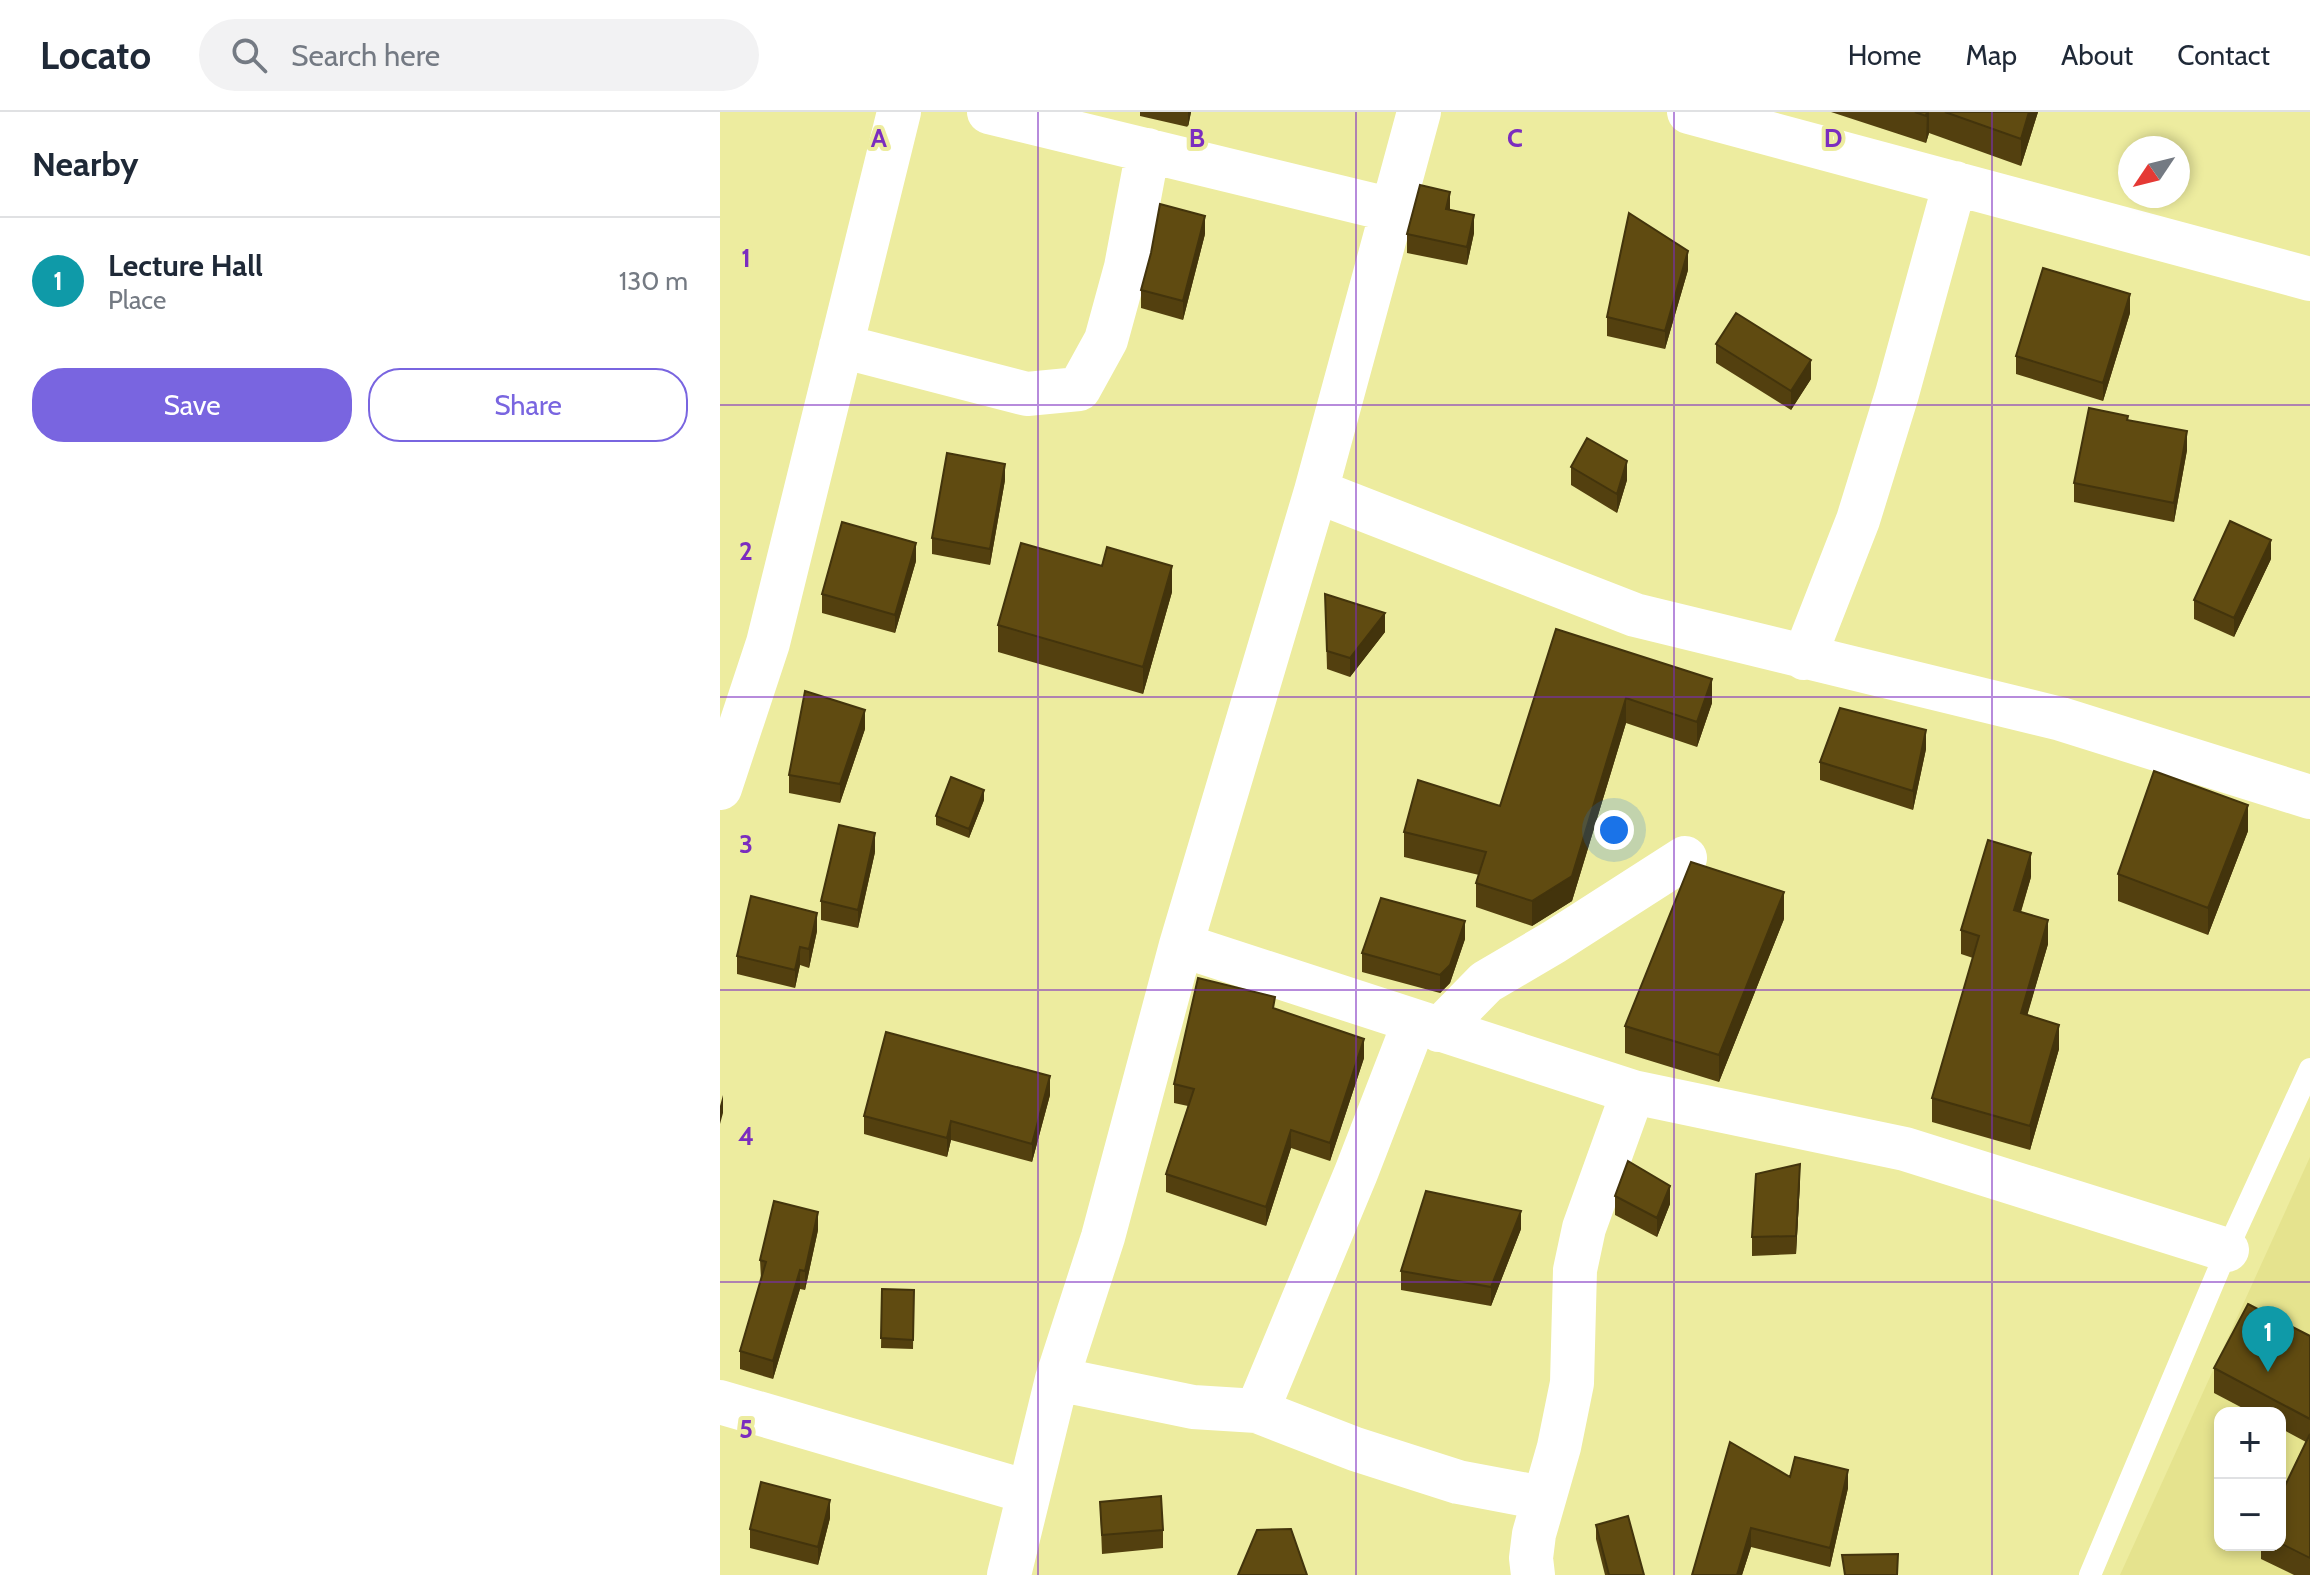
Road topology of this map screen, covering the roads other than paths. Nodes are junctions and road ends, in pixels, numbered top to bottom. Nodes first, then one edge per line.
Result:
1 (899, 112) edge
2 (989, 112) edge
3 (1419, 112) edge
4 (1689, 112) edge
5 (1148, 150) junction
6 (1955, 183) junction
7 (1392, 210) junction
8 (2310, 279) edge
9 (841, 346) junction
10 (1316, 491) junction
11 (1804, 658) junction
12 (720, 788) edge
13 (2310, 797) edge
14 (1685, 858) dead end
15 (1181, 945) junction
16 (1427, 1026) junction
17 (2310, 1069) edge
18 (1633, 1092) junction
19 (2227, 1250) junction
20 (1057, 1379) junction
21 (720, 1402) edge
22 (1257, 1411) junction
23 (1028, 1492) junction
24 (1543, 1498) junction
25 (1009, 1575) edge
26 (1533, 1575) edge
27 (2090, 1575) edge

1 - 9 street
2 - 5 street
3 - 7 street
4 - 6 street
5 - 7 street
5 - 9 street
6 - 8 street
6 - 11 street
7 - 10 street
9 - 12 street
10 - 11 street
10 - 15 street
11 - 13 street
14 - 16 street
15 - 16 street
15 - 20 street
16 - 18 street
16 - 22 street
17 - 19 lane
18 - 19 street
18 - 24 street
19 - 27 lane
20 - 22 street
20 - 23 street
21 - 23 street
22 - 24 street
23 - 25 street
24 - 26 street

